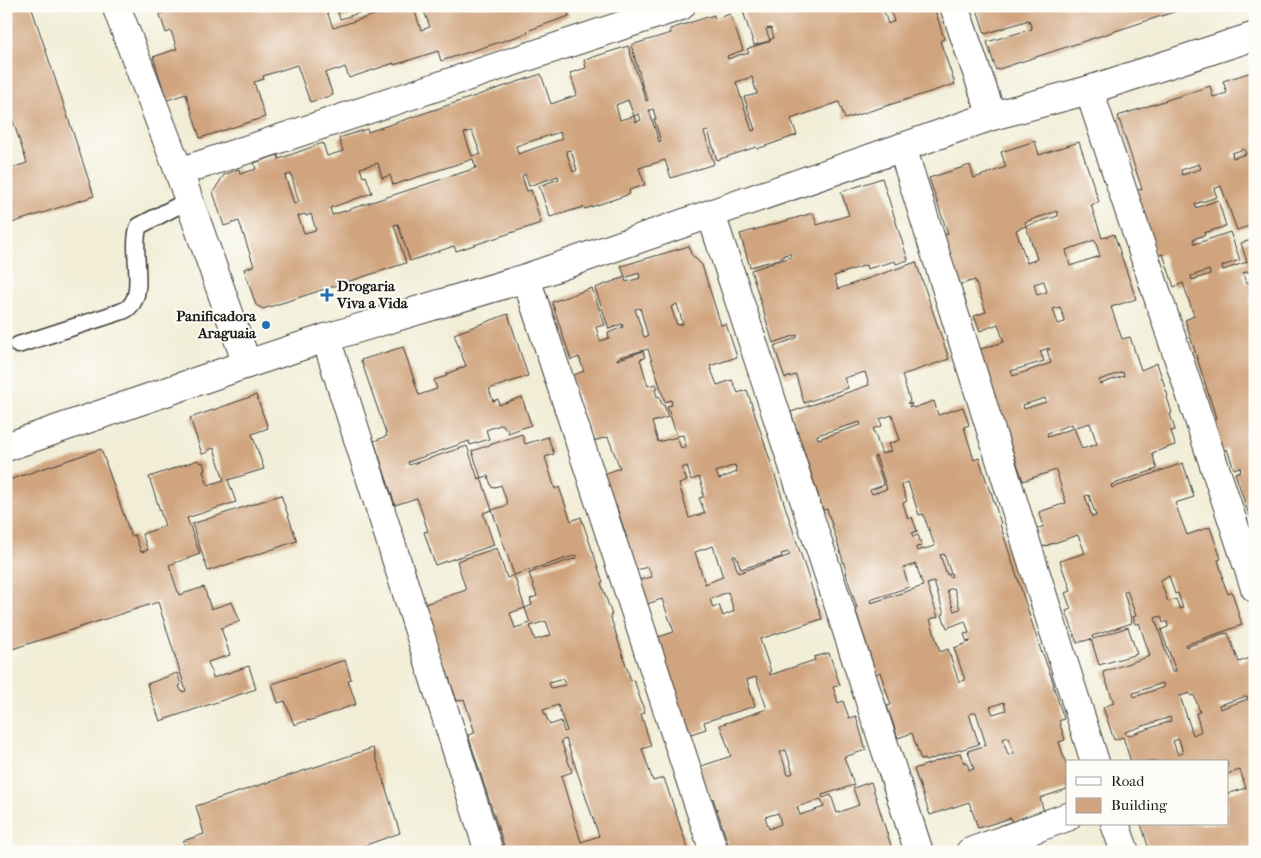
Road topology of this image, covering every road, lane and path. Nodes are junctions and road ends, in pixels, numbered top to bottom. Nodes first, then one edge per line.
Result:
1 (116, 6) edge
2 (681, 6) edge
3 (954, 6) edge
4 (1255, 36) edge
5 (1089, 90) junction
6 (992, 116) junction
7 (902, 147) junction
8 (179, 172) junction
9 (189, 200) junction
10 (711, 214) junction
11 (526, 278) junction
12 (326, 338) junction
13 (18, 345) dead end
14 (247, 364) junction
15 (6, 447) edge
16 (1255, 588) edge
17 (1094, 760) edge
18 (1066, 817) edge
19 (1116, 826) edge
20 (489, 852) edge
21 (714, 852) edge
22 (919, 852) edge
23 (970, 852) edge
24 (1125, 852) edge

1 - 8 street
2 - 8 street
3 - 6 street
4 - 5 street
5 - 6 street
5 - 16 street
6 - 7 street
7 - 10 street
7 - 17 street
8 - 9 street
9 - 13 lane
9 - 14 street
10 - 11 street
10 - 22 street
11 - 12 street
11 - 21 street
12 - 14 street
12 - 20 street
14 - 15 street
18 - 23 street
19 - 24 street

